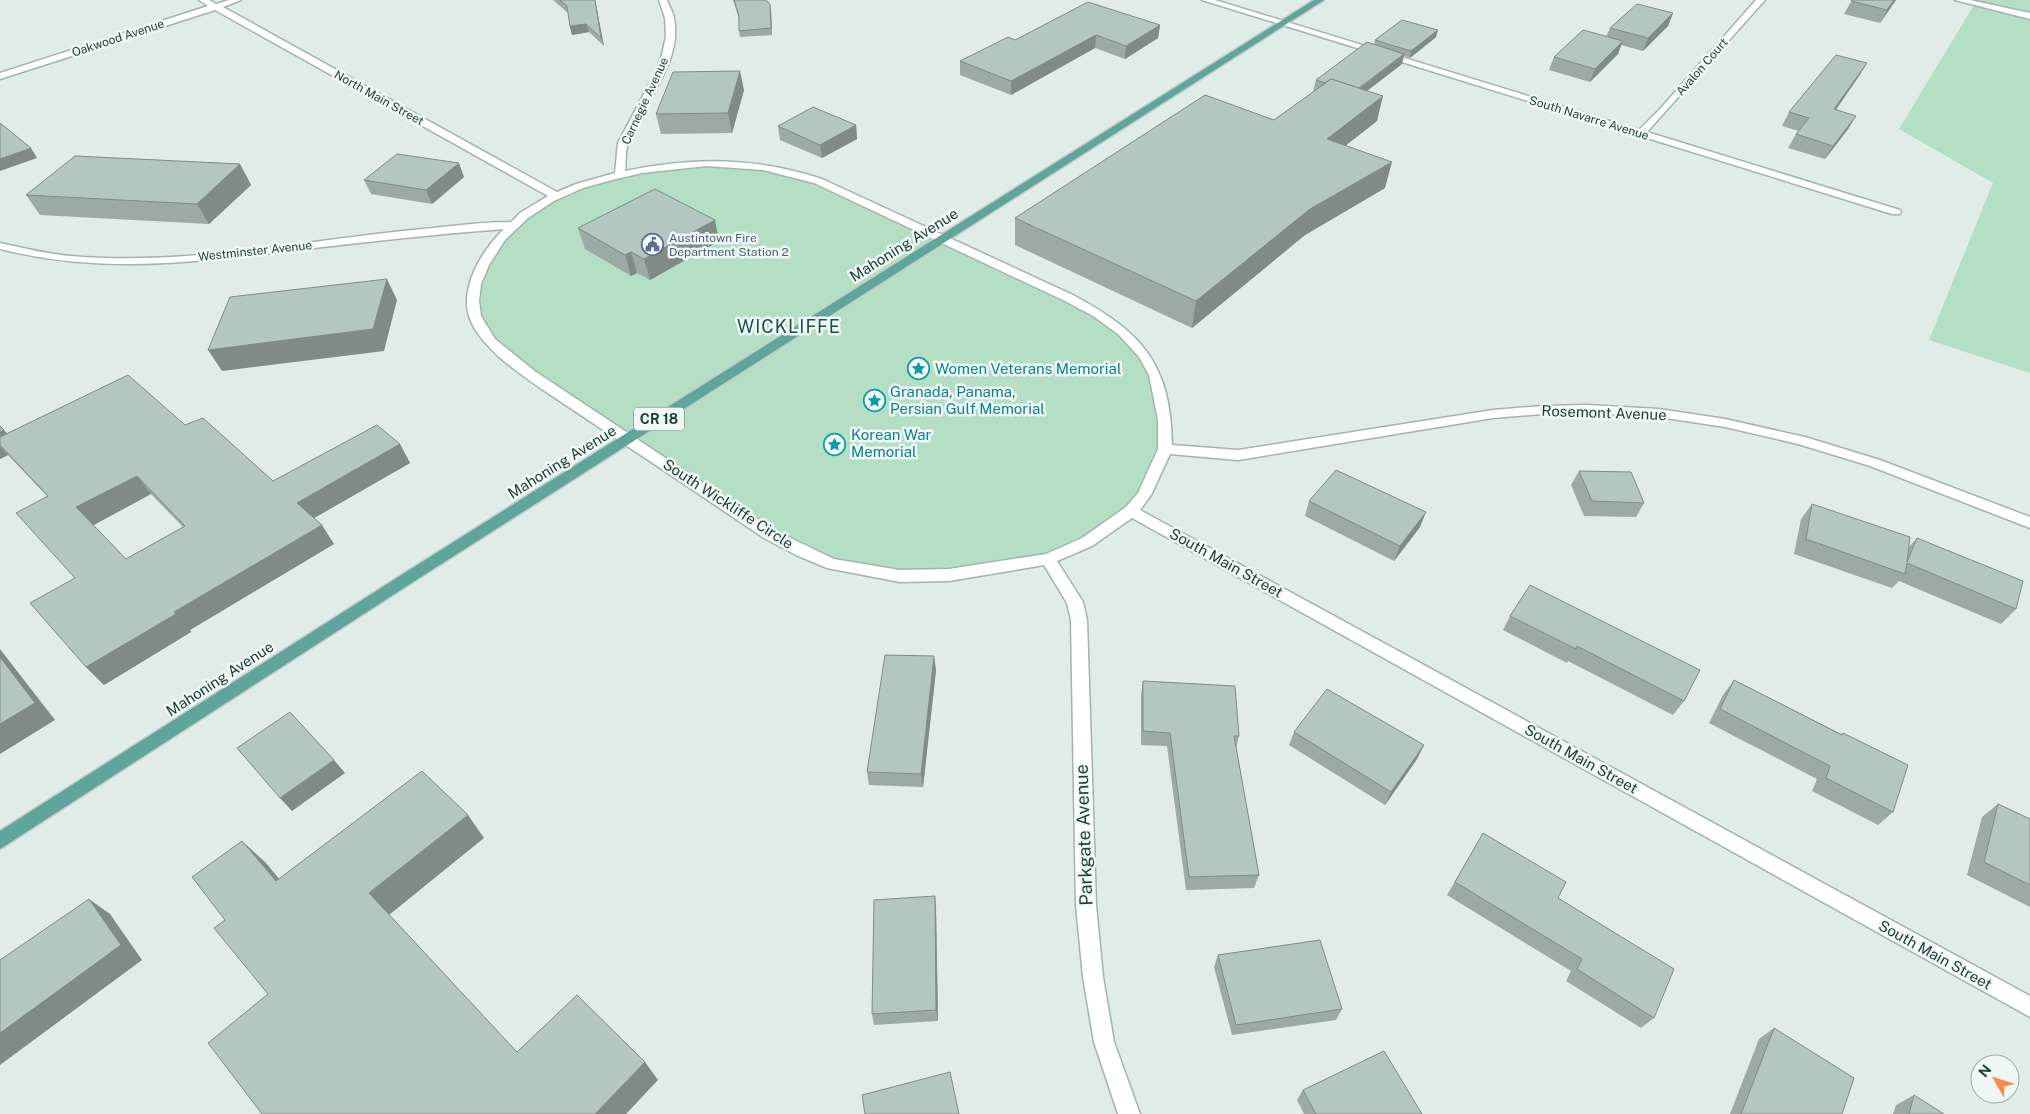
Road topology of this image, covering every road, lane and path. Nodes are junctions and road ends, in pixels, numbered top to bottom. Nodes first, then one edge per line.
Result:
1 (203, 0) edge
2 (237, 0) edge
3 (663, 0) edge
4 (1206, 0) edge
5 (1320, 0) edge
6 (1761, 0) edge
7 (1959, 0) edge
8 (215, 7) junction
9 (2030, 16) edge
10 (1283, 24) junction
11 (0, 76) edge
12 (1640, 134) junction
13 (620, 173) junction
14 (556, 196) junction
15 (1896, 212) dead end
16 (510, 225) junction
17 (942, 239) junction
18 (0, 246) edge
19 (628, 440) junction
20 (1165, 449) junction
21 (1131, 511) junction
22 (2030, 523) edge
23 (1048, 559) junction
24 (0, 841) edge
25 (2030, 1007) edge
26 (1129, 1114) edge

1 - 8 street, North Main Street
2 - 8 street, Oakwood Avenue
3 - 13 street, Carnegie Avenue
4 - 10 street, South Navarre Avenue
5 - 10 main road, Mahoning Avenue / CR 18
6 - 12 street, Avalon Court
7 - 9 street
8 - 11 street, Oakwood Avenue
8 - 14 street, North Main Street
10 - 12 street, South Navarre Avenue
10 - 17 main road, Mahoning Avenue / CR 18
12 - 15 street, South Navarre Avenue
13 - 14 street, South Wickliffe Circle
13 - 17 street, South Wickliffe Circle
14 - 16 street, South Wickliffe Circle
16 - 18 street, Westminster Avenue
16 - 19 street, South Wickliffe Circle
17 - 19 main road, Mahoning Avenue / CR 18
17 - 20 street, South Wickliffe Circle
19 - 23 street, South Wickliffe Circle
19 - 24 main road, Mahoning Avenue / CR 18
20 - 21 street, South Wickliffe Circle
20 - 22 street, Rosemont Avenue
21 - 23 street, South Wickliffe Circle
21 - 25 street, South Main Street
23 - 26 street, Parkgate Avenue

